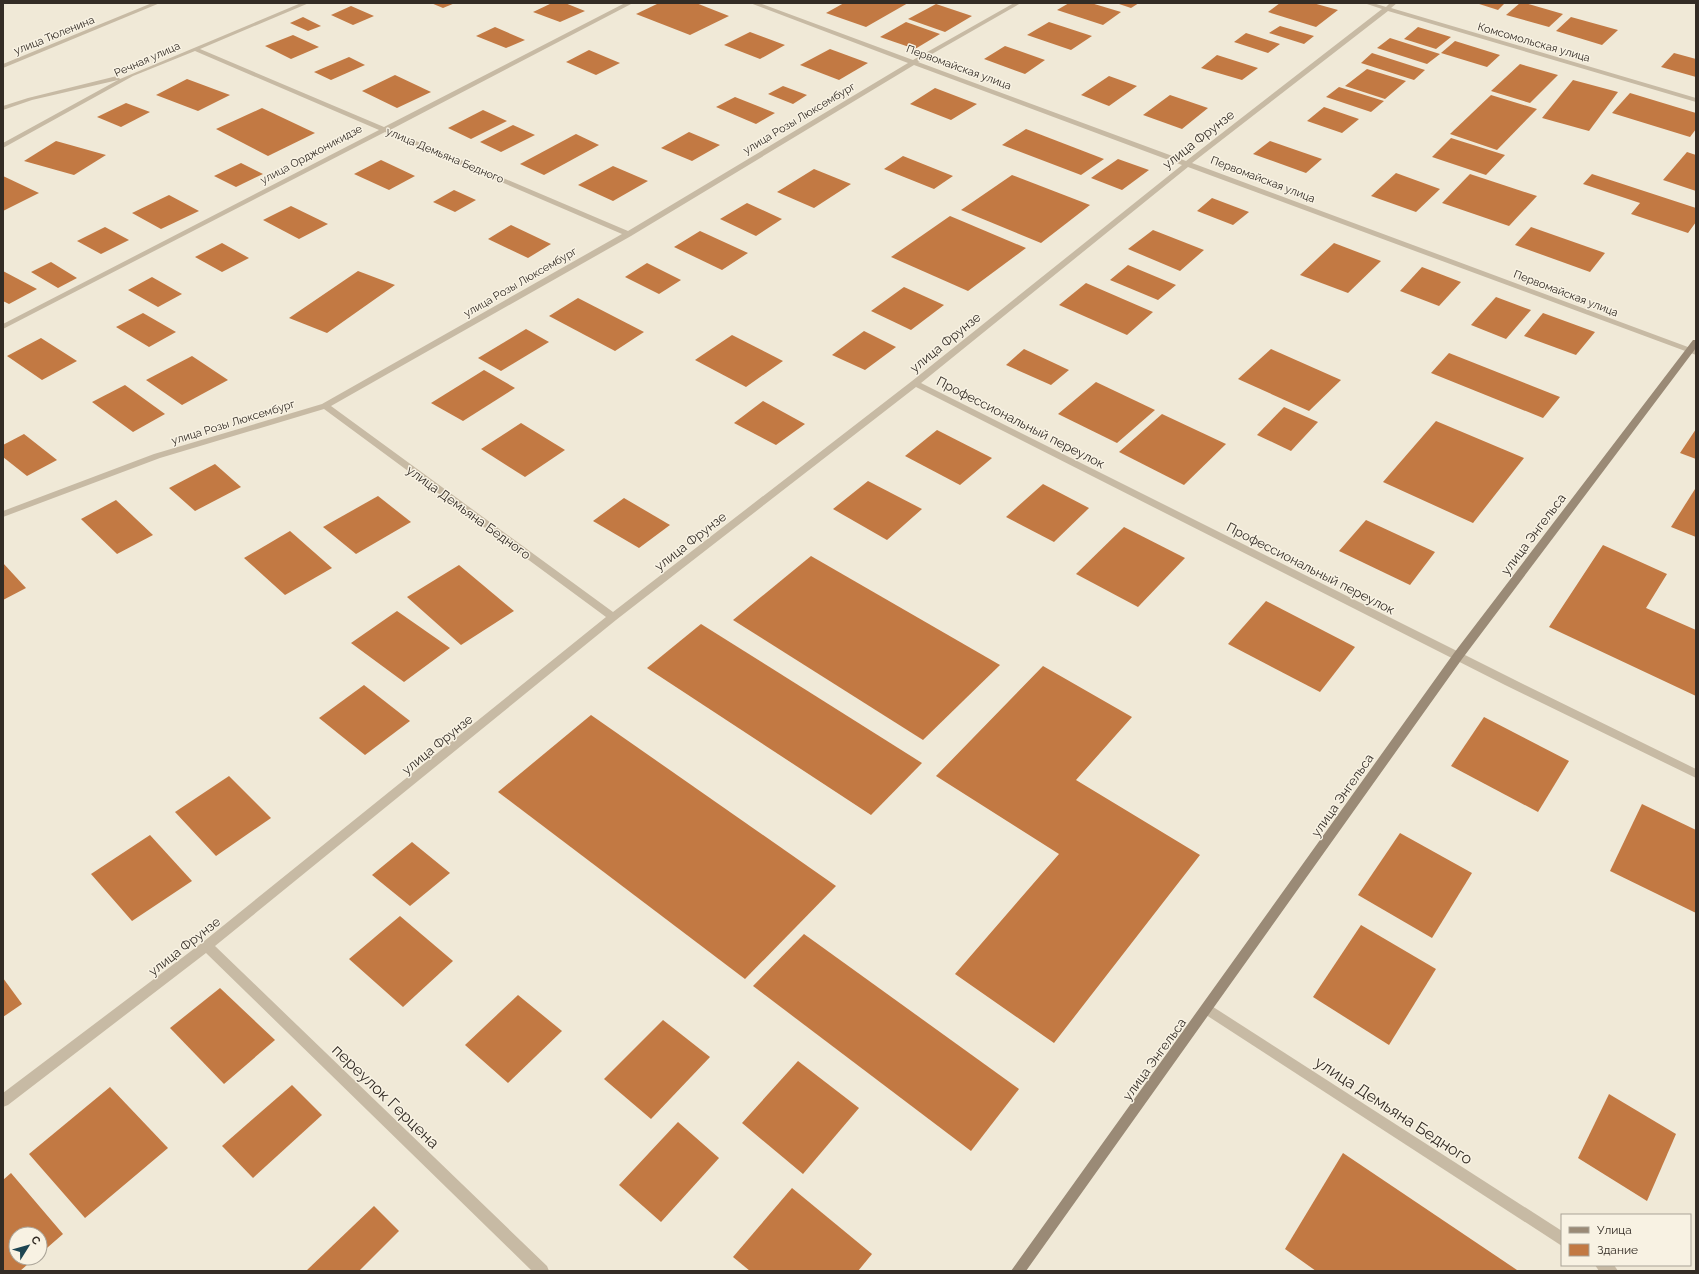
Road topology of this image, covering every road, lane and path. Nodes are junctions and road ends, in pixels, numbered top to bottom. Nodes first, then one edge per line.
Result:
1 (157, 3) edge
2 (306, 3) edge
3 (630, 3) edge
4 (753, 3) edge
5 (1018, 3) edge
6 (1367, 3) edge
7 (1390, 6) edge
8 (195, 49) junction
9 (914, 62) junction
10 (3, 66) edge
11 (131, 75) junction
12 (1696, 100) edge
13 (3, 108) edge
14 (384, 129) junction
15 (3, 146) edge
16 (1188, 163) junction
17 (628, 234) junction
18 (3, 327) edge
19 (1694, 349) edge
20 (915, 384) junction
21 (324, 406) junction
22 (3, 514) edge
23 (614, 617) junction
24 (1458, 656) junction
25 (1696, 774) edge
26 (207, 946) junction
27 (1206, 1009) junction
28 (3, 1101) edge
29 (1561, 1238) edge
30 (542, 1271) edge
31 (1018, 1271) edge

1 - 10 street, улица Тюленина
2 - 8 street, Речная улица
3 - 14 street, улица Орджоникидзе
4 - 9 street, Первомайская улица
5 - 9 street, улица Розы Люксембург
6 - 7 street, Комсомольская улица
7 - 12 street, Комсомольская улица
7 - 16 street, улица Фрунзе
8 - 11 street, Речная улица
8 - 14 street, улица Демьяна Бедного
9 - 16 street, Первомайская улица
9 - 17 street, улица Розы Люксембург
11 - 13 street
11 - 15 street, Речная улица
14 - 17 street, улица Демьяна Бедного
14 - 18 street, улица Орджоникидзе
16 - 19 street, Первомайская улица
16 - 20 street, улица Фрунзе
17 - 21 street, улица Розы Люксембург
19 - 24 main road, улица Энгельса
20 - 23 street, улица Фрунзе
20 - 24 street, Профессиональный переулок
21 - 22 street, улица Розы Люксембург
21 - 23 street, улица Демьяна Бедного
23 - 26 street, улица Фрунзе
24 - 25 street, Профессиональный переулок
24 - 27 main road, улица Энгельса
26 - 28 street, улица Фрунзе
26 - 30 street, переулок Герцена
27 - 29 street, улица Демьяна Бедного
27 - 31 main road, улица Энгельса

